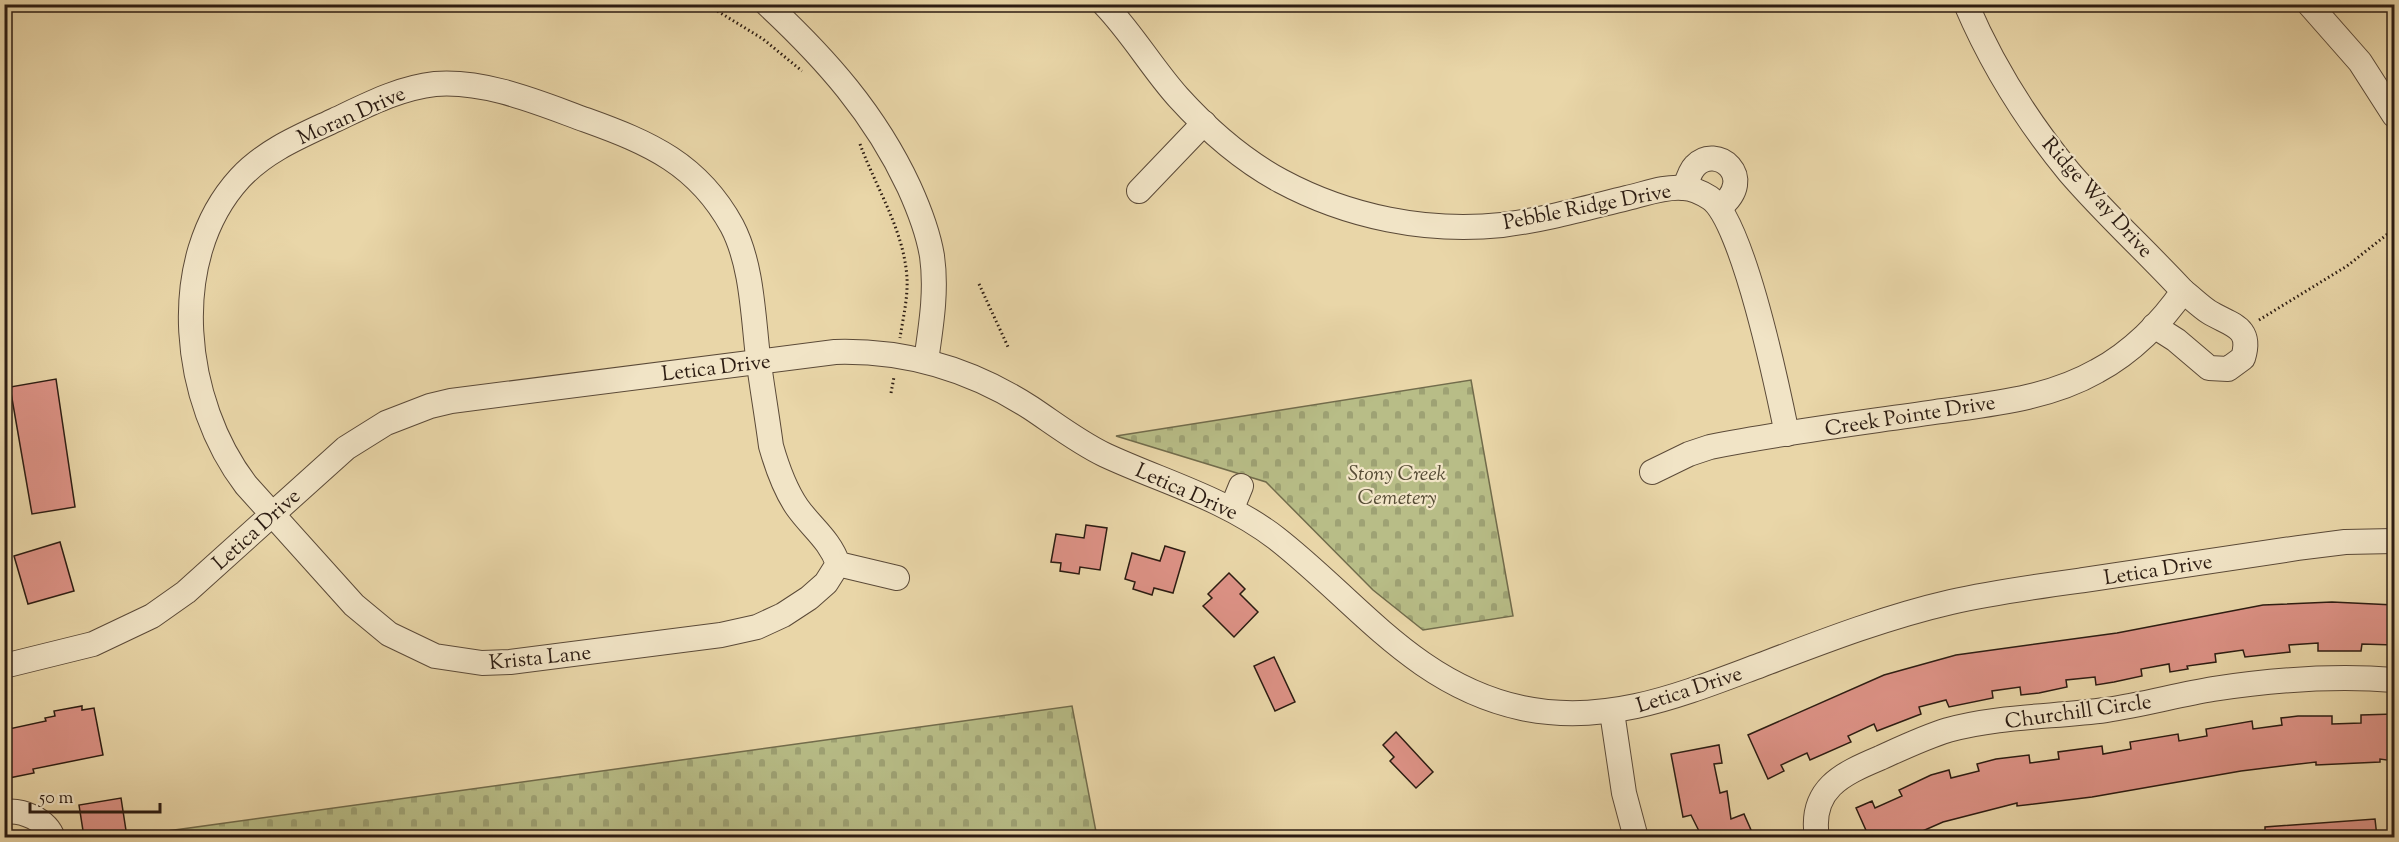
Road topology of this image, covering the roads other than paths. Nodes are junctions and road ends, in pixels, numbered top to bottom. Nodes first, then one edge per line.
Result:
1 (768, 4) edge
2 (1104, 4) edge
3 (1966, 4) edge
4 (2310, 4) edge
5 (2394, 115) edge
6 (1204, 123) junction
7 (1685, 188) junction
8 (1139, 191) dead end
9 (1720, 207) junction
10 (2183, 291) junction
11 (2154, 326) junction
12 (926, 361) junction
13 (759, 362) junction
14 (1788, 434) junction
15 (1652, 472) dead end
16 (1241, 486) dead end
17 (1232, 508) junction
18 (272, 515) junction
19 (2394, 541) edge
20 (838, 564) junction
21 (897, 578) dead end
22 (4, 666) edge
23 (2394, 680) edge
24 (1612, 712) junction
25 (4, 812) edge
26 (53, 837) edge
27 (1636, 837) edge
28 (1817, 837) edge

1 - 12 street
2 - 6 street, Pebble Ridge Drive
3 - 10 street, Ridge Way Drive
4 - 5 street
6 - 7 street, Pebble Ridge Drive
6 - 8 street
7 - 9 street, Pebble Ridge Drive
7 - 9 street, Pebble Ridge Drive
9 - 14 street
10 - 11 street
10 - 11 street, Ridge Way Drive
11 - 14 street, Creek Pointe Drive
12 - 13 street, Letica Drive
12 - 17 street, Letica Drive
13 - 18 street, Letica Drive
13 - 18 street, Moran Drive
13 - 20 street, Moran Drive
14 - 15 street, Creek Pointe Drive
16 - 17 street
17 - 24 street, Letica Drive
18 - 20 street, Krista Lane
18 - 22 street, Letica Drive
19 - 24 street, Letica Drive
20 - 21 street
23 - 28 street, Churchill Circle
24 - 27 street
25 - 26 street

